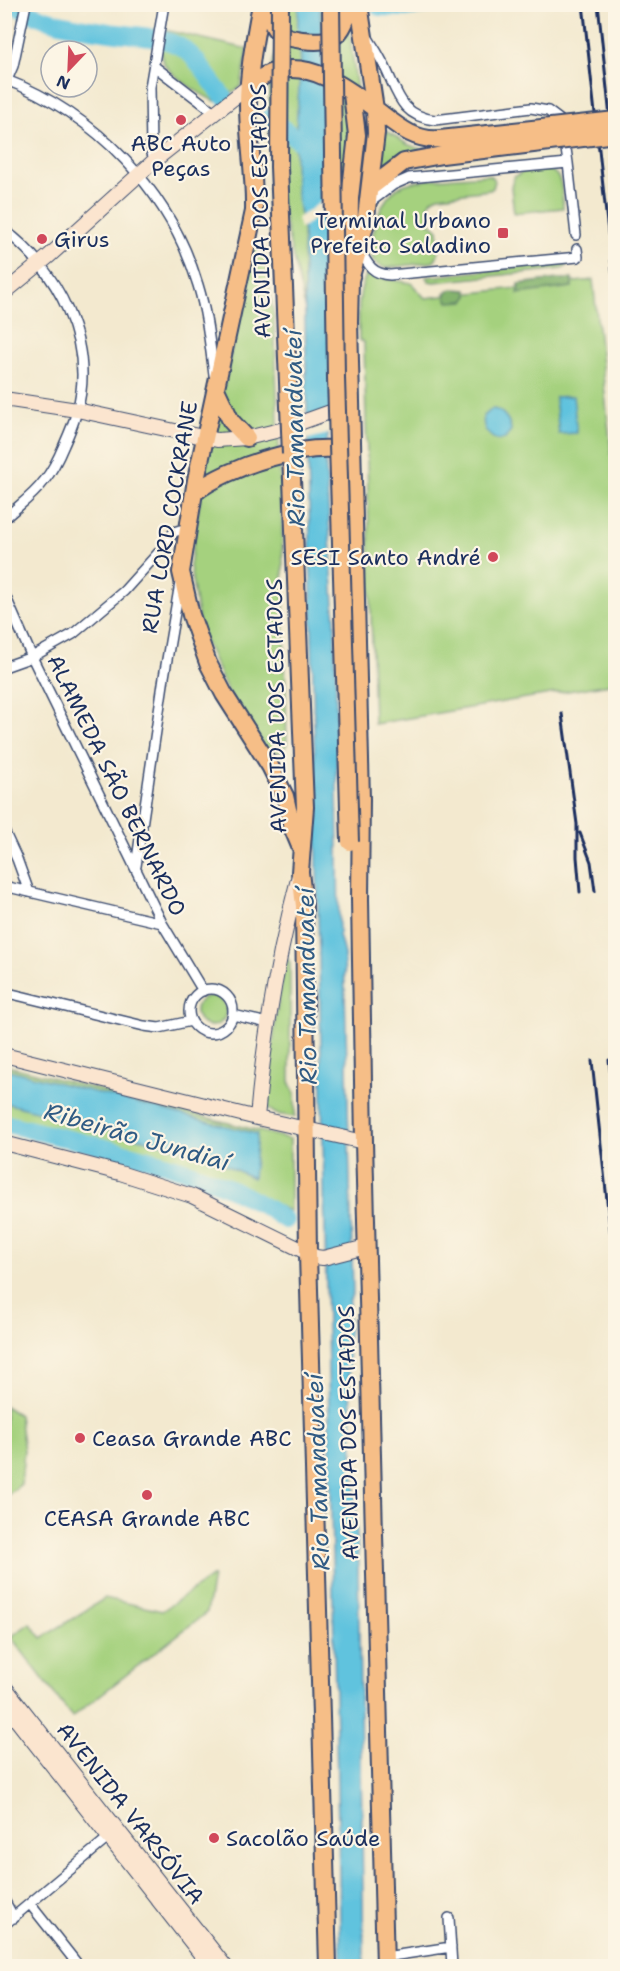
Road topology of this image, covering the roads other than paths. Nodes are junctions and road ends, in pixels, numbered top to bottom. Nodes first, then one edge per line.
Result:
1 (26, 4) edge
2 (164, 4) edge
3 (263, 4) edge
4 (280, 4) edge
5 (331, 4) edge
6 (351, 4) edge
7 (359, 4) edge
8 (364, 33) junction
9 (154, 66) junction
10 (267, 74) junction
11 (6, 80) edge
12 (249, 86) junction
13 (352, 94) junction
14 (375, 109) junction
15 (214, 112) junction
16 (615, 120) edge
17 (249, 124) junction
18 (615, 134) edge
19 (441, 147) junction
20 (155, 160) junction
21 (568, 163) junction
22 (139, 174) junction
23 (255, 178) joint
24 (369, 196) junction
25 (4, 230) edge
26 (576, 235) dead end
27 (359, 248) junction
28 (577, 249) dead end
29 (40, 263) junction
30 (350, 280) junction
31 (4, 293) edge
32 (216, 389) junction
33 (4, 399) edge
34 (352, 405) junction
35 (77, 410) junction
36 (247, 438) junction
37 (205, 439) junction
38 (353, 452) junction
39 (194, 493) junction
40 (4, 519) edge
41 (188, 530) junction
42 (182, 572) junction
43 (4, 593) edge
44 (32, 657) junction
45 (4, 667) edge
46 (4, 831) edge
47 (300, 847) junction
48 (136, 867) junction
49 (300, 872) junction
50 (4, 886) edge
51 (29, 892) junction
52 (360, 899) junction
53 (162, 923) junction
54 (202, 991) junction
55 (4, 992) edge
56 (233, 1015) junction
57 (192, 1021) junction
58 (268, 1023) junction
59 (4, 1055) edge
60 (257, 1118) junction
61 (313, 1131) junction
62 (358, 1141) junction
63 (4, 1143) edge
64 (359, 1250) junction
65 (316, 1256) junction
66 (4, 1686) edge
67 (10, 1708) edge
68 (112, 1823) junction
69 (108, 1838) junction
70 (4, 1900) edge
71 (30, 1904) junction
72 (14, 1918) junction
73 (449, 1918) dead end
74 (4, 1925) edge
75 (451, 1947) junction
76 (385, 1962) edge
77 (79, 1966) edge
78 (210, 1966) edge
79 (225, 1966) edge
80 (328, 1966) edge
81 (452, 1966) edge

1 - 11 street
2 - 9 street
3 - 6 highway
3 - 12 highway, AVENIDA DOS ESTADOS
4 - 47 highway, AVENIDA DOS ESTADOS, bridge
5 - 52 highway, AVENIDA DOS ESTADOS, bridge
7 - 8 highway, AVENIDA DOS ESTADOS
8 - 14 highway, AVENIDA DOS ESTADOS
8 - 21 street
9 - 15 street
9 - 20 street
10 - 12 highway
10 - 13 highway
10 - 17 highway
11 - 22 street
12 - 15 main road
12 - 17 highway, AVENIDA DOS ESTADOS
13 - 14 highway
13 - 30 highway
14 - 19 highway
14 - 24 highway, AVENIDA DOS ESTADOS
15 - 20 main road
16 - 19 highway, bridge
17 - 23 highway, AVENIDA DOS ESTADOS
18 - 19 highway, bridge
19 - 24 highway
20 - 22 main road
21 - 24 street
21 - 26 street
22 - 29 main road
22 - 32 street
23 - 32 highway, RUA LORD COCKRANE
24 - 27 highway, AVENIDA DOS ESTADOS
25 - 29 street
27 - 28 street
27 - 30 highway, AVENIDA DOS ESTADOS
29 - 31 main road
29 - 35 street
30 - 34 highway, AVENIDA DOS ESTADOS
32 - 36 highway
32 - 37 highway, RUA LORD COCKRANE
33 - 35 main road
34 - 36 main road
34 - 38 highway, AVENIDA DOS ESTADOS
35 - 37 main road
35 - 40 street
36 - 37 main road
37 - 39 highway, RUA LORD COCKRANE
38 - 39 highway
38 - 52 highway, AVENIDA DOS ESTADOS
39 - 41 highway, RUA LORD COCKRANE
41 - 42 highway, RUA LORD COCKRANE
41 - 44 street
42 - 47 highway
42 - 48 street, RUA LORD COCKRANE
43 - 44 street, ALAMEDA SÃO BERNARDO
44 - 45 street
44 - 48 street, ALAMEDA SÃO BERNARDO
46 - 51 street
47 - 49 highway, AVENIDA DOS ESTADOS
48 - 53 street, ALAMEDA SÃO BERNARDO
49 - 58 main road
49 - 61 highway, AVENIDA DOS ESTADOS
50 - 51 street
51 - 53 street
52 - 62 highway, AVENIDA DOS ESTADOS
53 - 54 street, ALAMEDA SÃO BERNARDO
54 - 56 street
54 - 57 street
55 - 57 street
56 - 57 street
56 - 58 street
58 - 60 main road
59 - 60 main road
60 - 61 main road
61 - 62 main road
61 - 65 highway, AVENIDA DOS ESTADOS
62 - 64 highway, AVENIDA DOS ESTADOS
63 - 65 main road
64 - 65 main road
64 - 76 highway, AVENIDA DOS ESTADOS
65 - 80 highway, AVENIDA DOS ESTADOS
66 - 67 main road, AVENIDA VARSÓVIA
67 - 68 main road, AVENIDA VARSÓVIA
67 - 69 main road, AVENIDA VARSÓVIA
68 - 69 street
68 - 79 main road, AVENIDA VARSÓVIA
69 - 71 street
69 - 78 main road, AVENIDA VARSÓVIA
70 - 72 street
71 - 72 street
71 - 77 street
72 - 74 street
73 - 75 street
75 - 76 street
75 - 81 street

